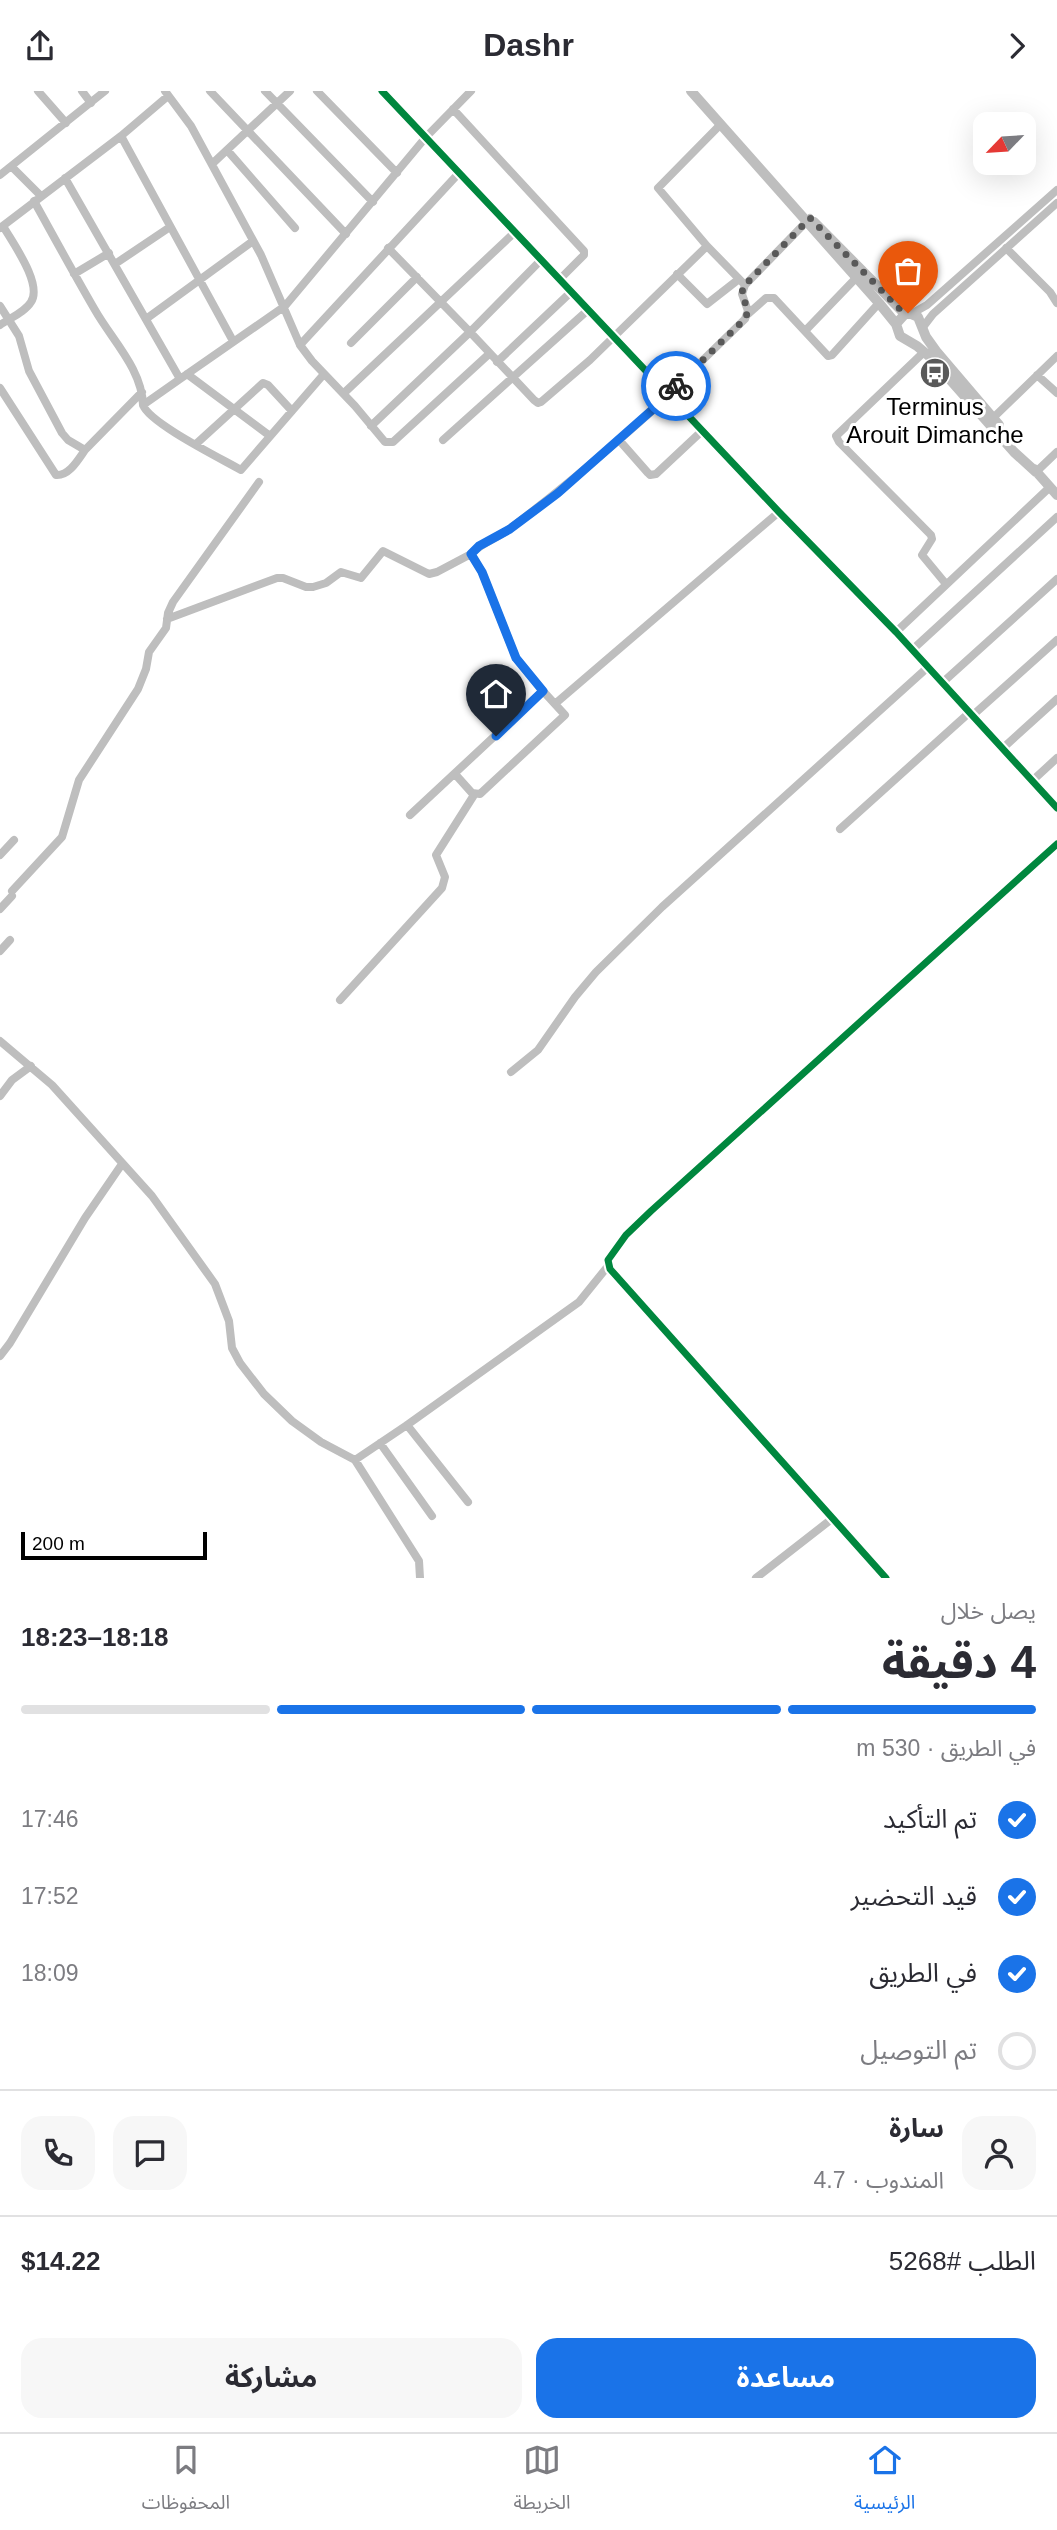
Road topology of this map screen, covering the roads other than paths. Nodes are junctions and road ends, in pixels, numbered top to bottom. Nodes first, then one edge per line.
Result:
1 (39, 91) edge
2 (82, 91) edge
3 (105, 91) edge
4 (210, 91) edge
5 (265, 91) edge
6 (290, 91) edge
7 (317, 91) edge
8 (382, 91) edge
9 (471, 91) edge
10 (691, 91) edge
11 (167, 94) edge
12 (91, 103) junction
13 (276, 103) junction
14 (453, 109) junction
15 (66, 123) junction
16 (721, 124) junction
17 (248, 131) junction
18 (121, 136) junction
19 (426, 137) junction
20 (227, 150) junction
21 (212, 164) junction
22 (12, 167) junction
23 (397, 173) junction
24 (459, 173) junction
25 (0, 176) edge
26 (65, 178) junction
27 (1057, 190) edge
28 (38, 198) junction
29 (373, 201) junction
30 (1057, 203) edge
31 (808, 221) junction
32 (2, 227) edge
33 (170, 227) junction
34 (295, 228) dead end
35 (515, 232) junction
36 (346, 234) junction
37 (253, 241) junction
38 (707, 246) junction
39 (388, 248) junction
40 (1006, 248) junction
41 (109, 253) junction
42 (541, 260) junction
43 (115, 264) junction
44 (75, 274) junction
45 (677, 274) junction
46 (416, 277) junction
47 (856, 278) junction
48 (559, 279) junction
49 (200, 282) junction
50 (742, 282) junction
51 (571, 292) junction
52 (442, 302) junction
53 (879, 303) junction
54 (1057, 303) edge
55 (0, 306) edge
56 (285, 306) junction
57 (588, 310) junction
58 (748, 314) junction
59 (908, 314) junction
60 (8, 319) junction
61 (146, 319) junction
62 (896, 324) junction
63 (0, 325) edge
64 (922, 328) junction
65 (805, 331) junction
66 (470, 332) junction
67 (613, 336) junction
68 (908, 340) junction
69 (233, 341) junction
70 (351, 343) dead end
71 (300, 345) junction
72 (924, 352) junction
73 (489, 354) junction
74 (1057, 356) edge
75 (497, 362) junction
76 (324, 374) junction
77 (1037, 375) junction
78 (183, 377) junction
79 (512, 377) junction
80 (0, 388) edge
81 (142, 392) junction
82 (344, 393) junction
83 (1057, 393) edge
84 (668, 395) junction
85 (144, 405) junction
86 (233, 409) junction
87 (292, 411) junction
88 (993, 418) junction
89 (371, 426) junction
90 (703, 430) junction
91 (270, 436) junction
92 (443, 440) dead end
93 (619, 440) junction
94 (196, 444) junction
95 (85, 450) junction
96 (1057, 453) edge
97 (1036, 472) junction
98 (258, 482) dead end
99 (1053, 491) edge
100 (779, 512) junction
101 (1057, 517) edge
102 (471, 554) junction
103 (1057, 579) edge
104 (946, 584) junction
105 (167, 619) junction
106 (896, 632) junction
107 (1057, 640) edge
108 (912, 650) junction
109 (928, 668) junction
110 (942, 683) junction
111 (543, 691) junction
112 (1057, 699) edge
113 (556, 703) junction
114 (971, 714) junction
115 (1003, 747) junction
116 (1057, 758) edge
117 (455, 774) junction
118 (1032, 781) junction
119 (474, 795) junction
120 (1057, 807) edge
121 (411, 815) dead end
122 (840, 829) dead end
123 (14, 840) dead end
124 (1057, 844) edge
125 (0, 855) edge
126 (0, 909) edge
127 (10, 940) dead end
128 (0, 951) edge
129 (340, 1000) dead end
130 (0, 1041) edge
131 (31, 1066) junction
132 (511, 1072) dead end
133 (0, 1096) edge
134 (122, 1164) junction
135 (608, 1266) junction
136 (0, 1356) edge
137 (407, 1425) junction
138 (380, 1443) junction
139 (355, 1460) junction
140 (468, 1502) dead end
141 (432, 1516) dead end
142 (833, 1518) junction
143 (420, 1578) edge
144 (756, 1578) edge
145 (886, 1578) edge

1 - 15 street
2 - 12 street
3 - 12 street
4 - 17 street
5 - 13 street
6 - 13 street
7 - 23 street
8 - 19 street
9 - 14 street
10 - 16 main road
11 - 18 street
11 - 21 street
12 - 15 street
13 - 17 street
13 - 29 street
14 - 19 street
14 - 48 street
15 - 22 street
16 - 31 main road
16 - 38 street
17 - 20 street
17 - 36 street
18 - 26 street
18 - 33 street
19 - 23 street
19 - 24 street
20 - 21 street
20 - 34 street
21 - 37 street
22 - 25 street
22 - 28 street
23 - 29 street
24 - 35 street
24 - 39 street
26 - 28 street
26 - 41 street
27 - 59 street
28 - 32 street
28 - 44 street
29 - 36 street
30 - 40 street
31 - 47 main road
31 - 50 street
31 - 59 main road
32 - 60 street
33 - 43 street
33 - 49 street
35 - 42 street
35 - 52 street
36 - 56 street
37 - 49 street
37 - 56 street
38 - 45 street
38 - 50 street
39 - 46 street
39 - 71 street
40 - 54 street
40 - 64 street
41 - 43 street
41 - 44 street
42 - 48 street
42 - 66 street
43 - 61 street
44 - 81 street
45 - 50 street
45 - 67 street
46 - 52 street
46 - 70 street
47 - 53 main road
47 - 65 street
48 - 51 street
49 - 61 street
49 - 69 street
50 - 58 street
51 - 57 street
51 - 75 street
52 - 66 street
52 - 82 street
53 - 62 main road
53 - 65 street
55 - 60 street
56 - 69 street
56 - 71 street
57 - 67 street
57 - 79 street
58 - 65 street
58 - 84 street
59 - 62 main road
59 - 64 main road
60 - 63 street
60 - 95 street
61 - 78 street
62 - 68 main road
64 - 68 main road
64 - 88 main road
66 - 73 street
66 - 89 street
67 - 79 street
67 - 84 street
68 - 72 main road
69 - 78 street
71 - 76 street
72 - 97 main road
72 - 104 street
73 - 75 street
73 - 89 street
74 - 77 street
75 - 79 street
76 - 82 street
76 - 87 street
77 - 83 street
77 - 88 street
78 - 85 street
78 - 86 street
79 - 92 street
80 - 95 street
81 - 85 street
81 - 95 street
82 - 89 street
84 - 90 street
84 - 93 street
85 - 94 street
86 - 87 street
86 - 91 street
86 - 94 street
87 - 91 street
88 - 97 main road
90 - 93 street
90 - 100 street
91 - 94 street
93 - 102 street
96 - 97 street
97 - 99 main road
98 - 105 street
99 - 104 street
100 - 106 street
100 - 113 street
101 - 108 street
102 - 105 street
102 - 111 street
103 - 110 street
104 - 106 street
105 - 126 street
106 - 108 street
107 - 114 street
108 - 109 street
109 - 110 street
109 - 132 street
110 - 114 street
111 - 113 street
111 - 117 street
112 - 115 street
113 - 119 street
114 - 115 street
114 - 122 street
115 - 118 street
116 - 118 street
117 - 119 street
117 - 121 street
118 - 120 street
119 - 129 street
123 - 125 street
124 - 135 street
127 - 128 street
130 - 131 street
131 - 133 street
131 - 134 street
134 - 136 street
134 - 139 street
135 - 137 street
135 - 142 street
137 - 138 street
137 - 140 street
138 - 139 street
138 - 141 street
139 - 143 street
142 - 144 street
142 - 145 street

